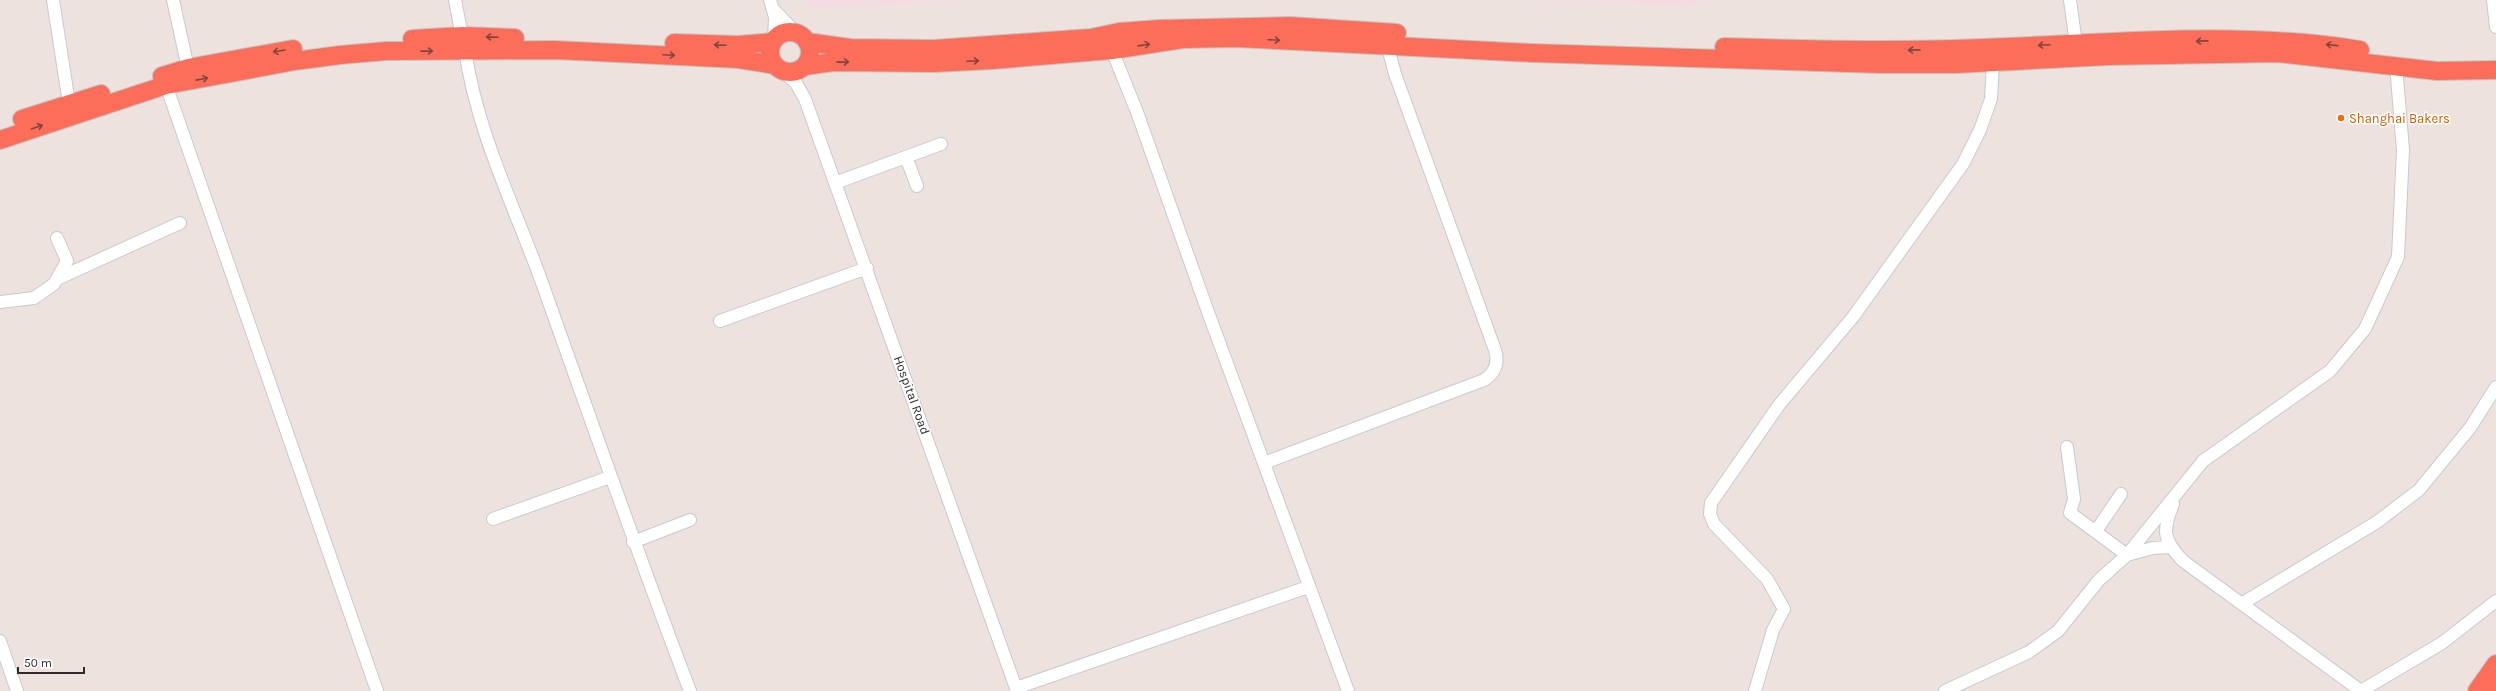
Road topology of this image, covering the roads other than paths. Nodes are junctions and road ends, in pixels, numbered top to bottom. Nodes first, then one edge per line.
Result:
1 (53, 0) edge
2 (173, 0) edge
3 (454, 0) edge
4 (2070, 0) edge
5 (2492, 0) edge
6 (772, 4) edge
7 (2496, 27) edge
8 (773, 38) junction
9 (802, 38) junction
10 (463, 43) junction
11 (1387, 44) junction
12 (2076, 44) junction
13 (1112, 50) junction
14 (2496, 58) edge
15 (1993, 62) junction
16 (804, 66) junction
17 (2396, 66) junction
18 (188, 68) junction
19 (779, 68) junction
20 (2496, 70) edge
21 (166, 85) junction
22 (804, 99) junction
23 (69, 103) junction
24 (0, 127) edge
25 (0, 140) edge
26 (941, 144) dead end
27 (906, 157) junction
28 (836, 183) junction
29 (917, 186) dead end
30 (180, 223) dead end
31 (57, 238) dead end
32 (867, 268) junction
33 (57, 279) junction
34 (0, 302) edge
35 (720, 322) dead end
36 (2496, 387) edge
37 (2067, 447) dead end
38 (1264, 463) junction
39 (610, 477) junction
40 (2177, 493) junction
41 (2121, 494) dead end
42 (493, 519) dead end
43 (690, 520) dead end
44 (2096, 531) junction
45 (633, 542) junction
46 (2170, 547) junction
47 (2127, 555) junction
48 (1308, 586) junction
49 (2496, 601) edge
50 (2243, 603) junction
51 (0, 641) edge
52 (2496, 664) edge
53 (2496, 687) edge
54 (1016, 689) edge
55 (17, 691) edge
56 (377, 691) edge
57 (690, 691) edge
58 (1348, 691) edge
59 (1755, 691) edge
60 (1945, 691) edge
61 (2361, 691) edge
62 (2477, 691) edge
63 (2493, 691) edge

1 - 23 street
2 - 18 street
3 - 10 street
4 - 12 street
5 - 7 street
6 - 8 street
6 - 9 street
8 - 9 highway
8 -> 10 highway
8 - 19 highway
12 -> 9 highway
9 - 16 highway
10 -> 18 highway
10 -> 19 highway
21 -> 10 highway
10 - 39 street
13 -> 11 highway
11 - 15 highway
11 - 38 street
14 -> 12 highway
16 -> 13 highway
13 - 38 street
15 - 17 highway
15 - 59 street
16 - 19 highway
16 - 22 street
17 - 20 highway
17 - 40 street
18 - 23 highway
19 - 22 street
25 -> 21 highway
21 - 56 street
22 - 28 street, Hospital Road
23 - 24 highway
26 - 27 street
27 - 28 street
27 - 29 street
28 - 32 street, Hospital Road
30 - 33 street
31 - 33 street
32 - 35 street
32 - 54 street, Hospital Road
33 - 34 street
36 - 50 street
37 - 44 street
38 - 48 street
39 - 42 street
39 - 45 street
40 - 46 street
40 - 47 street
41 - 44 street
43 - 45 street
44 - 47 street
45 - 57 street
46 - 47 street
46 - 50 street
47 - 60 street
48 - 54 street
48 - 58 street
49 - 61 street
50 - 61 street
51 - 55 street
52 - 62 highway
53 - 63 highway

